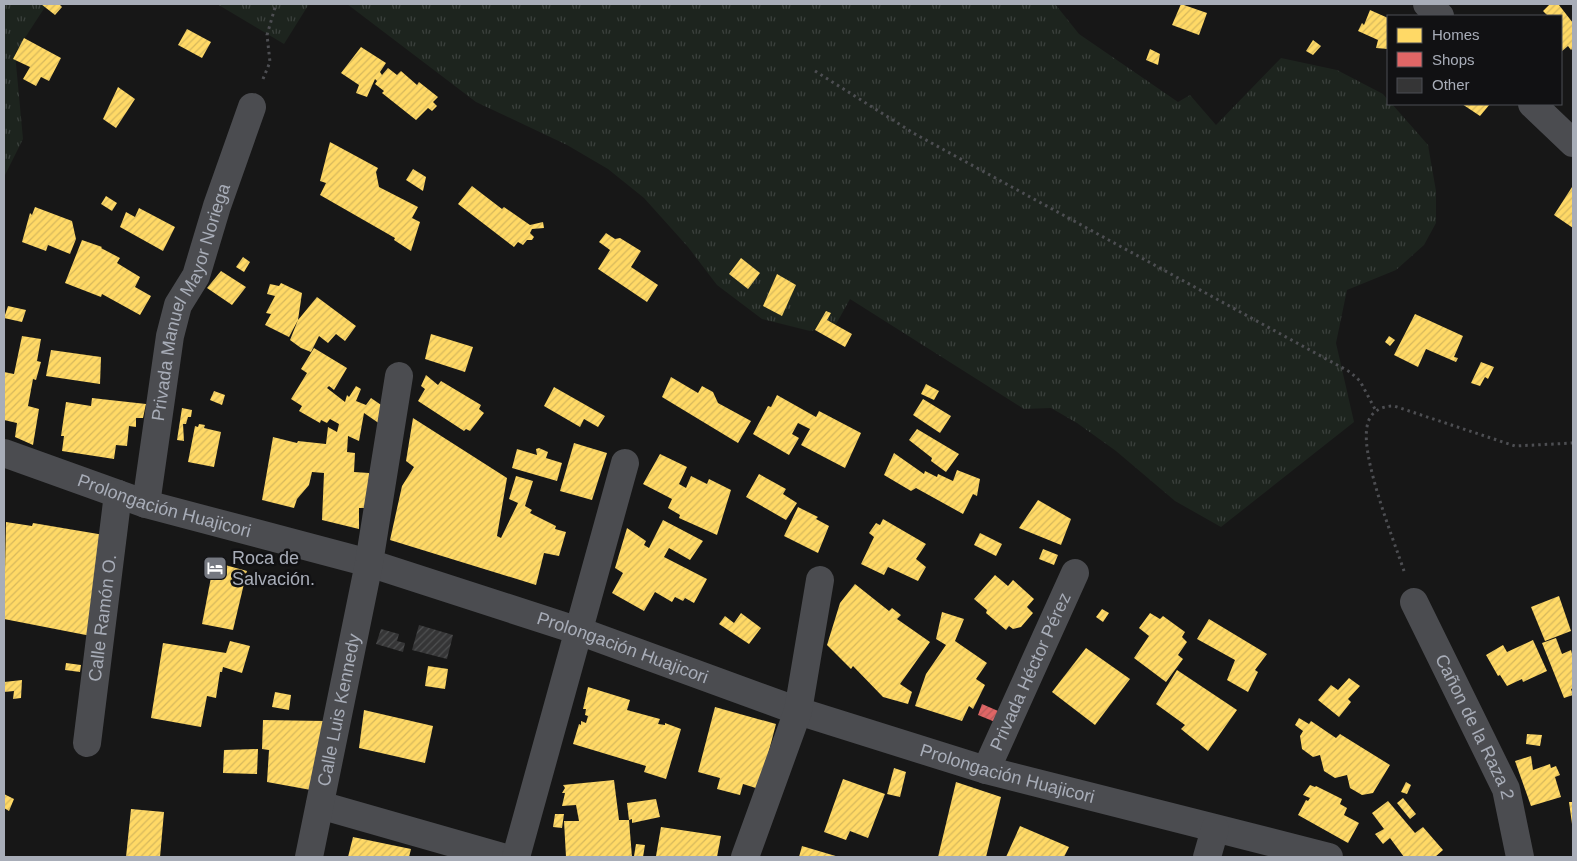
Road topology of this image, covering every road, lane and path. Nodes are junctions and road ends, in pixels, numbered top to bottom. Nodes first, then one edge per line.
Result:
1 (276, 4) edge
2 (1427, 4) edge
3 (1439, 15) edge
4 (815, 71) dead end
5 (1533, 105) edge
6 (252, 107) joint
7 (1573, 143) edge
8 (399, 376) dead end
9 (1376, 411) junction
10 (1573, 444) edge
11 (4, 453) edge
12 (625, 463) dead end
13 (118, 494) junction
14 (146, 504) junction
15 (369, 563) junction
16 (1075, 573) dead end
17 (820, 580) dead end
18 (1414, 602) joint
19 (579, 631) junction
20 (798, 711) junction
21 (87, 743) dead end
22 (986, 770) junction
23 (320, 805) junction
24 (1215, 829) junction
25 (309, 857) edge
26 (502, 857) edge
27 (516, 857) edge
28 (745, 857) edge
29 (1207, 857) edge
30 (1329, 857) edge
31 (1520, 857) edge

1 - 6 path
2 - 3 street
4 - 9 path
5 - 7 street
6 - 14 street, Privada Manuel Mayor Noriega
8 - 15 street, Calle Luis Kennedy
9 - 10 path
9 - 18 path
11 - 13 street, Prolongación Huajicori
12 - 19 street
13 - 14 street, Prolongación Huajicori
13 - 21 street, Calle Ramón O.
14 - 15 street, Prolongación Huajicori
15 - 19 street, Prolongación Huajicori
15 - 23 street, Calle Luis Kennedy
16 - 22 street, Privada Héctor Pérez
17 - 20 street
18 - 31 street, Cañon de la Raza 2
19 - 20 street, Prolongación Huajicori
19 - 27 street
20 - 22 street, Prolongación Huajicori
20 - 28 street
22 - 24 street, Prolongación Huajicori
23 - 25 street, Calle Luis Kennedy
23 - 26 street
24 - 29 street
24 - 30 street, Prolongación Huajicori

